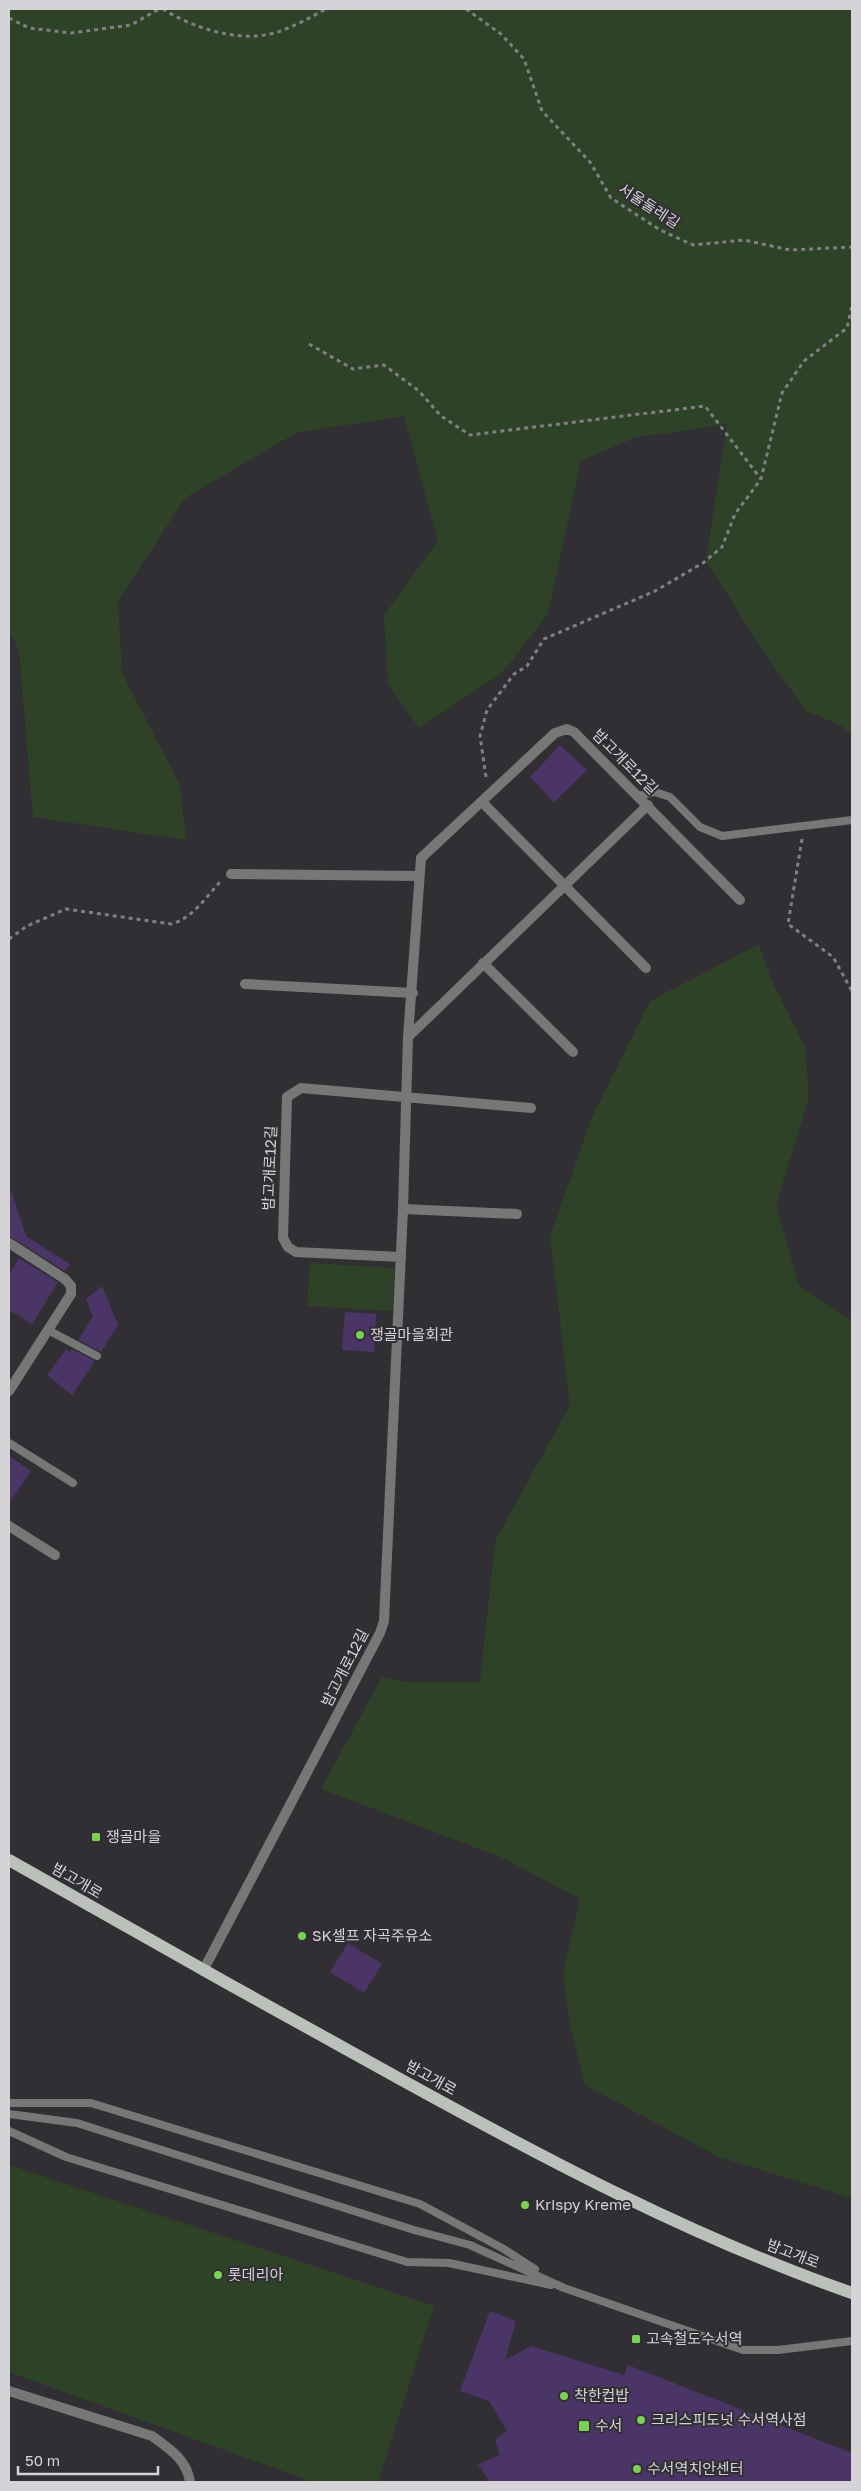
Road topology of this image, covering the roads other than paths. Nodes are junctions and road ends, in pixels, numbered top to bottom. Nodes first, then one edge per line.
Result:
1 (638, 796) junction
2 (486, 798) junction
3 (648, 805) junction
4 (852, 820) edge
5 (231, 874) road end
6 (419, 876) junction
7 (566, 886) junction
8 (740, 900) dead end
9 (484, 963) junction
10 (646, 968) dead end
11 (245, 984) dead end
12 (413, 993) junction
13 (408, 1037) junction
14 (573, 1052) dead end
15 (407, 1097) junction
16 (531, 1108) dead end
17 (403, 1208) junction
18 (516, 1214) dead end
19 (9, 1243) edge
20 (401, 1257) junction
21 (48, 1330) junction
22 (97, 1356) dead end
23 (10, 1387) edge
24 (9, 1443) edge
25 (73, 1483) dead end
26 (9, 1526) edge
27 (55, 1555) dead end
28 (9, 1860) edge
29 (203, 1971) junction
30 (9, 2103) edge
31 (9, 2114) edge
32 (9, 2131) edge
33 (564, 2288) junction
34 (852, 2293) edge
35 (852, 2341) edge
36 (9, 2391) edge
37 (190, 2482) edge

1 - 2 street, 밤고개로12길
1 - 3 street, 밤고개로12길
1 - 4 lane
2 - 6 street, 밤고개로12길
2 - 7 street
3 - 7 street
3 - 8 street, 밤고개로12길
5 - 6 street
6 - 12 street, 밤고개로12길
7 - 9 street
7 - 10 street
9 - 13 street
9 - 14 street
11 - 12 street
12 - 13 street, 밤고개로12길
13 - 15 street, 밤고개로12길
15 - 16 street
15 - 17 street, 밤고개로12길
15 - 20 street, 밤고개로12길
17 - 18 street
17 - 20 street, 밤고개로12길
19 - 21 street
20 - 29 street, 밤고개로12길
21 - 22 lane
21 - 23 street
24 - 25 lane
26 - 27 street
28 - 29 main road, 밤고개로
29 - 34 main road, 밤고개로
30 - 33 lane
31 - 33 lane
32 - 33 lane
33 - 35 lane
36 - 37 street

